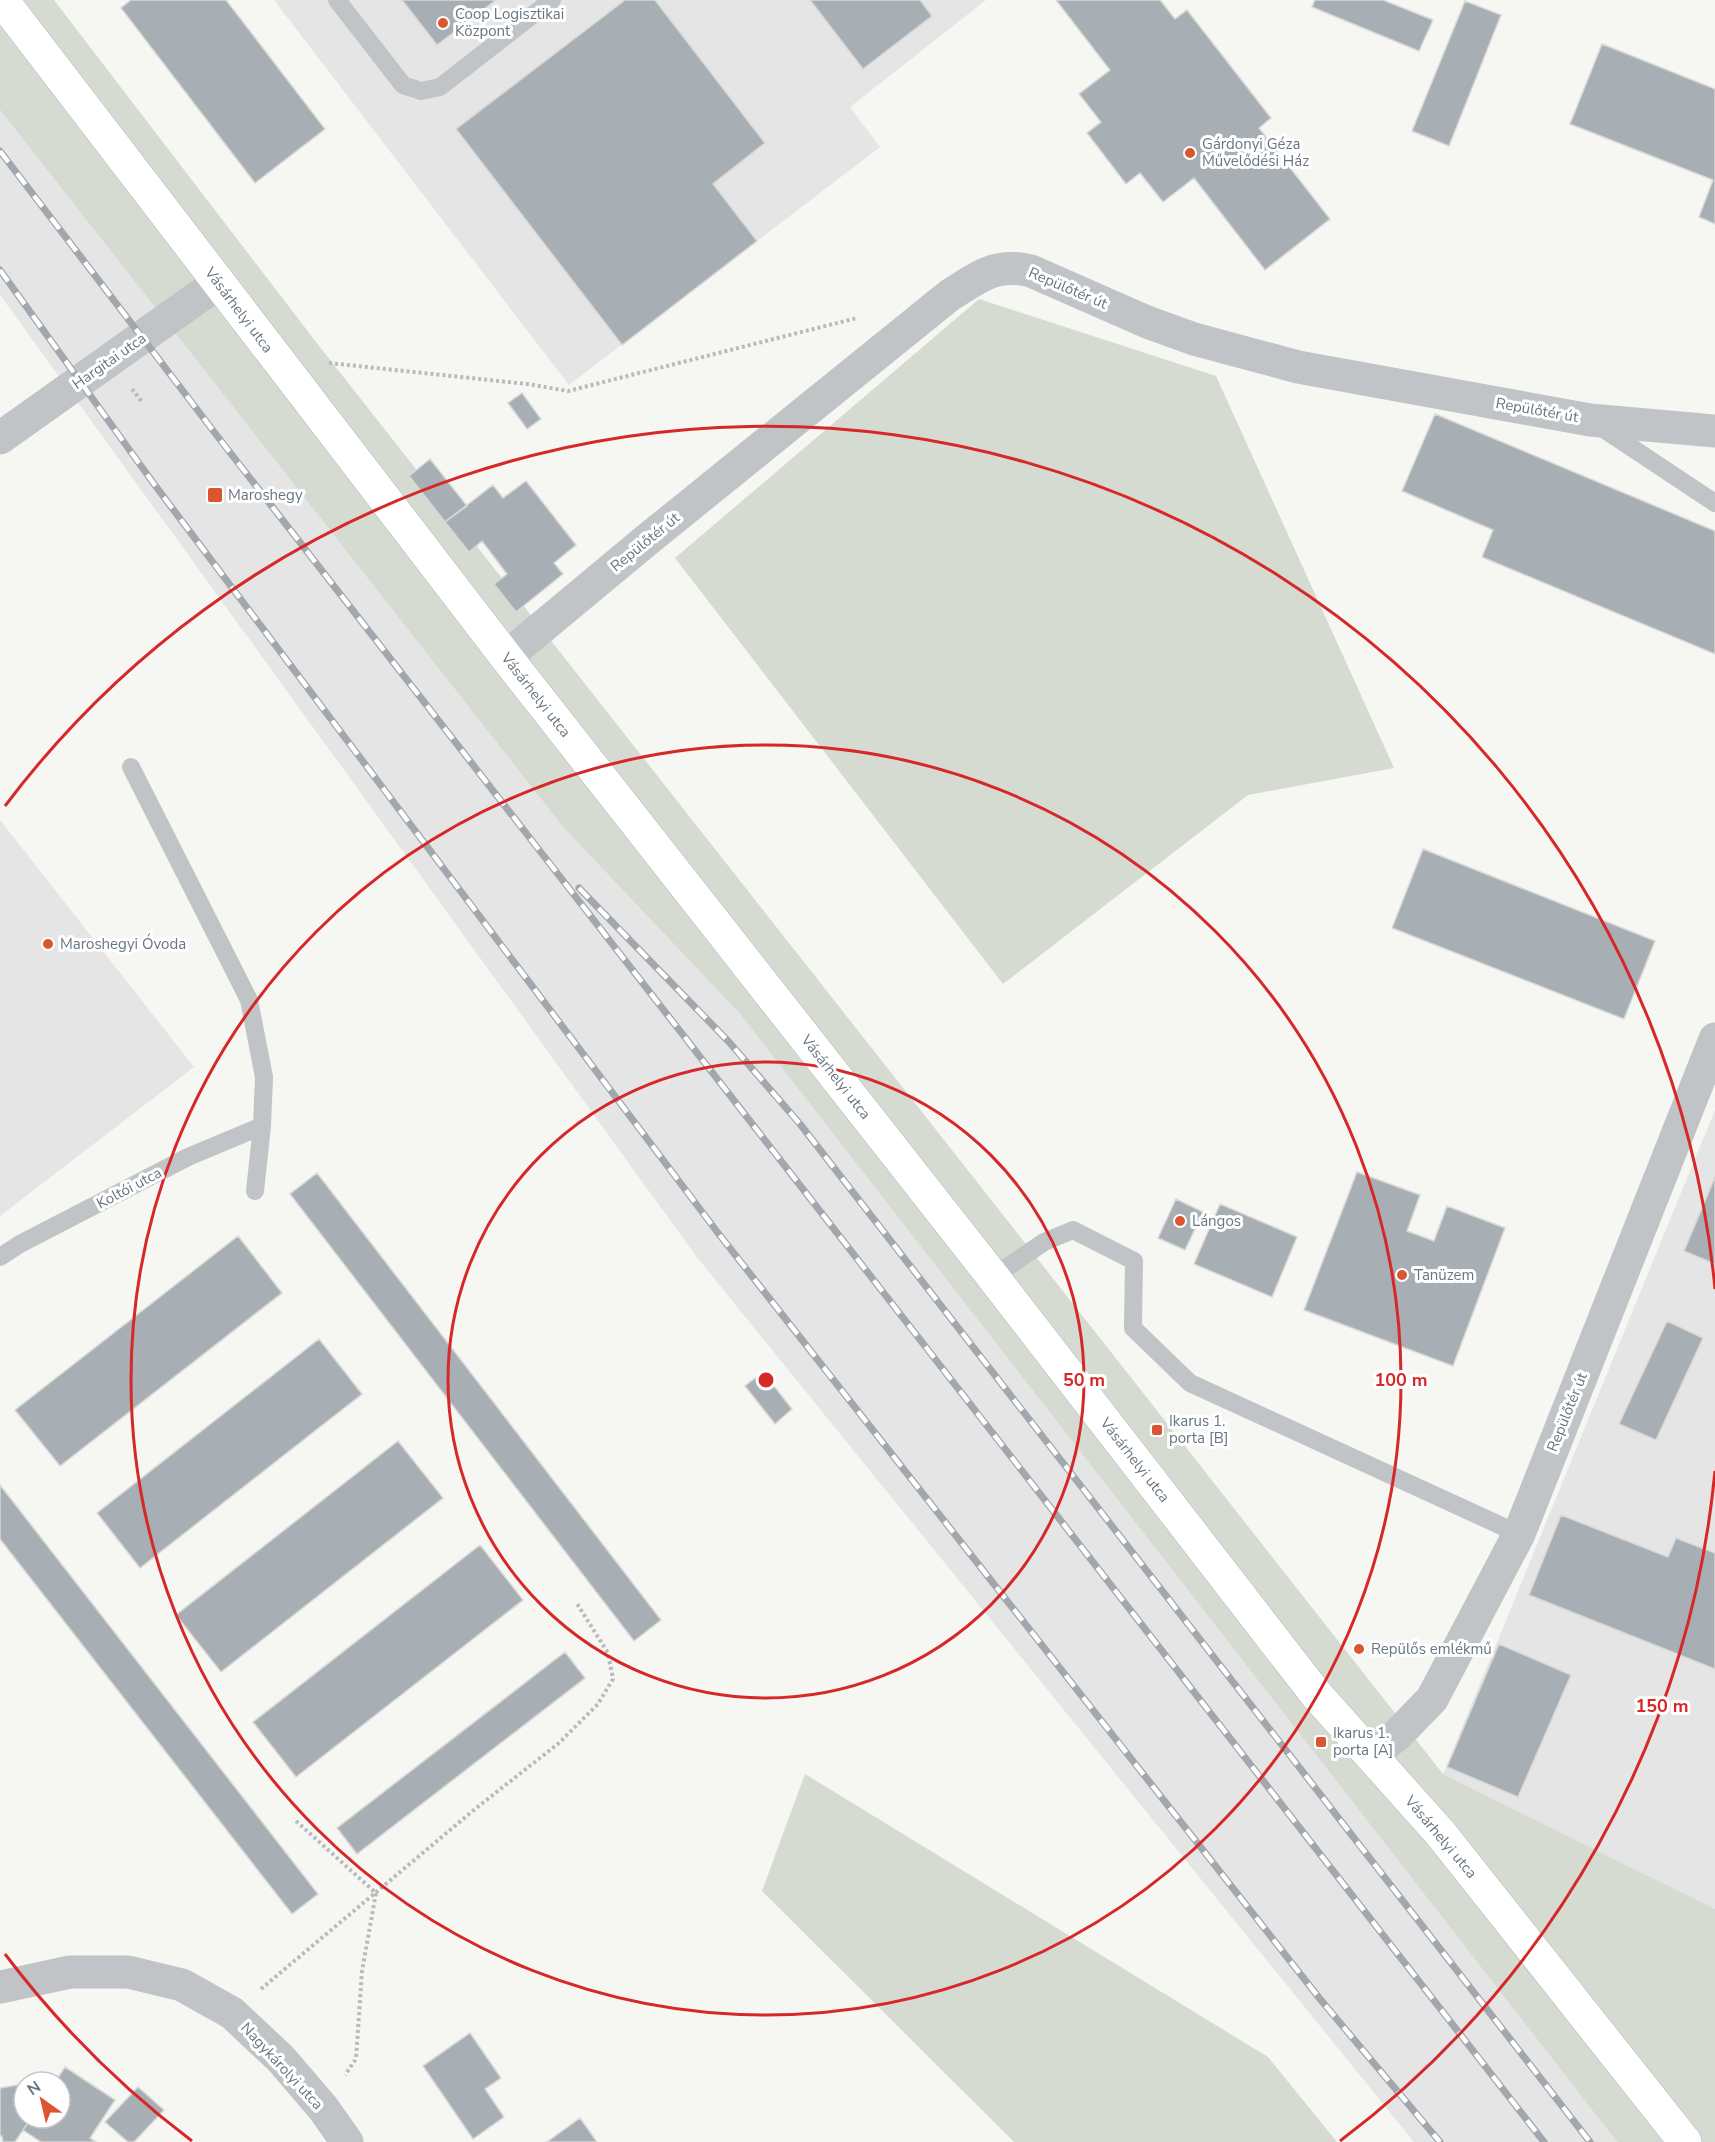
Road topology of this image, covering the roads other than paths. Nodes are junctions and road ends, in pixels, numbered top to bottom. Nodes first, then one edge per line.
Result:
1 (2, 0) edge
2 (337, 0) edge
3 (552, 0) edge
4 (218, 283) junction
5 (1590, 420) junction
6 (1715, 431) edge
7 (0, 438) edge
8 (1715, 503) edge
9 (506, 657) junction
10 (131, 767) dead end
11 (1715, 1039) edge
12 (262, 1126) junction
13 (255, 1191) dead end
14 (0, 1257) edge
15 (993, 1277) junction
16 (1519, 1534) junction
17 (1371, 1756) junction
18 (0, 1987) edge
19 (347, 2142) edge
20 (1685, 2142) edge

1 - 4 street, Vásárhelyi utca
2 - 3 lane
4 - 7 street, Hargitai utca
4 - 9 street, Vásárhelyi utca
5 - 6 street, Repülőtér út
5 - 8 lane
5 - 9 street, Repülőtér út
9 - 15 street, Vásárhelyi utca
10 - 12 lane
11 - 16 street, Repülőtér út
12 - 13 lane
12 - 14 lane, Koltói utca
15 - 16 lane
15 - 17 street, Vásárhelyi utca
16 - 17 street, Repülőtér út
17 - 20 street, Vásárhelyi utca
18 - 19 street, Nagykárolyi utca

